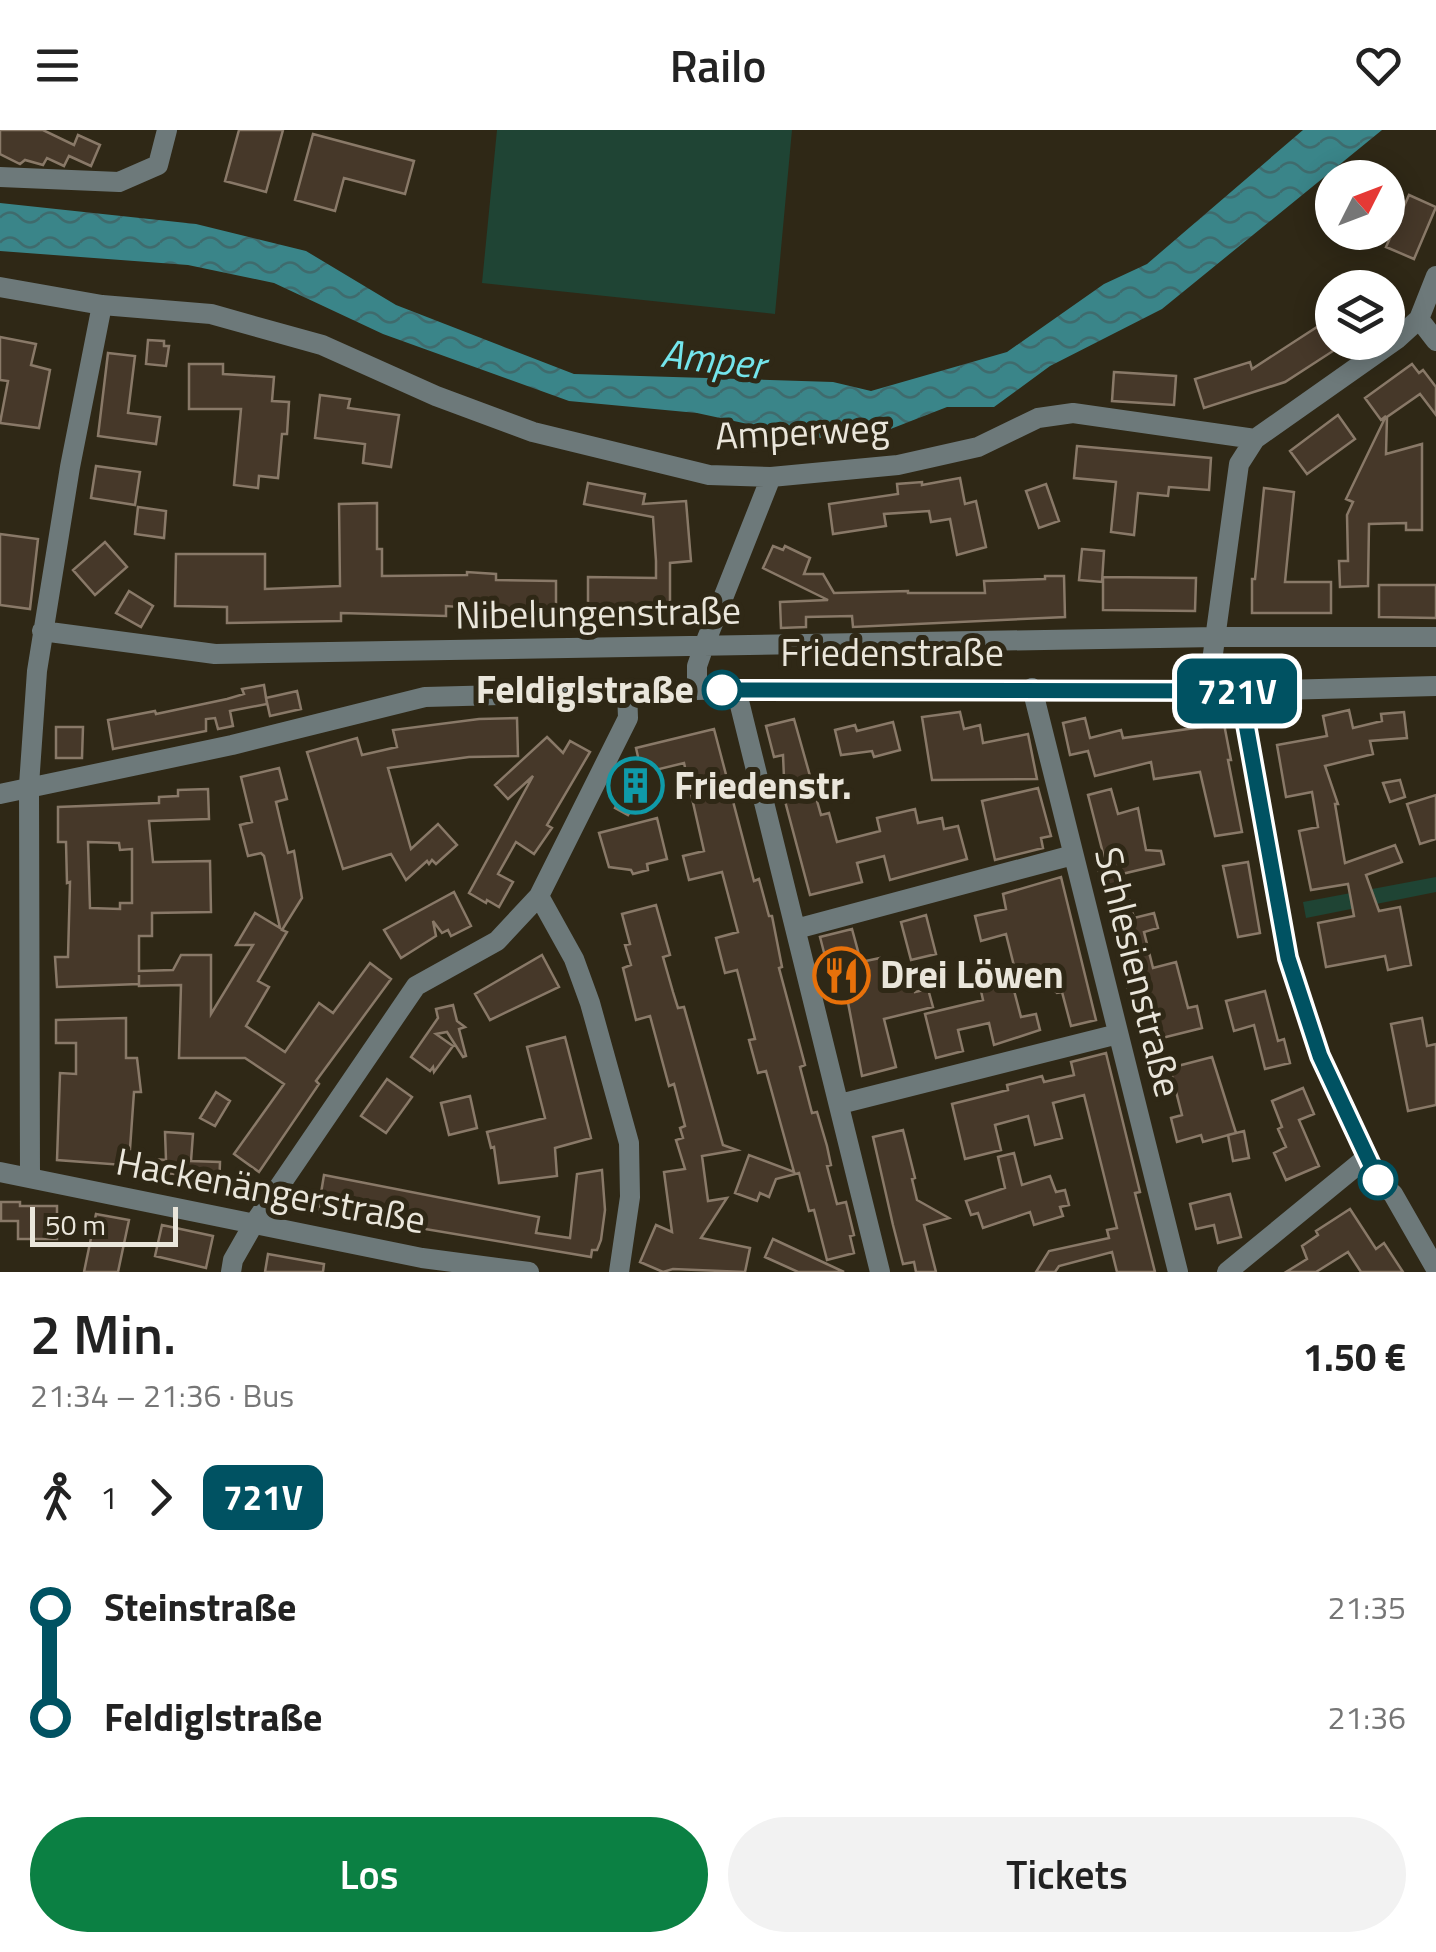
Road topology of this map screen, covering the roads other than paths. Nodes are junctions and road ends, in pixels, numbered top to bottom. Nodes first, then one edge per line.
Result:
1 (167, 130) edge
2 (0, 176) edge
3 (1436, 276) edge
4 (0, 287) edge
5 (102, 306) junction
6 (1419, 319) junction
7 (1436, 341) edge
8 (1255, 439) junction
9 (771, 477) junction
10 (42, 631) junction
11 (1216, 637) junction
12 (1436, 637) edge
13 (704, 646) junction
14 (1436, 686) edge
15 (1032, 688) junction
16 (736, 689) junction
17 (697, 690) junction
18 (1208, 690) junction
19 (627, 691) junction
20 (1240, 691) junction
21 (29, 786) junction
22 (0, 794) edge
23 (1073, 856) junction
24 (540, 896) junction
25 (796, 929) junction
26 (1118, 1034) junction
27 (840, 1104) junction
28 (1366, 1158) junction
29 (0, 1172) edge
30 (30, 1178) junction
31 (254, 1225) junction
32 (1436, 1268) edge
33 (231, 1272) edge
34 (530, 1272) edge
35 (619, 1272) edge
36 (880, 1272) edge
37 (1178, 1272) edge
38 (1227, 1272) edge

1 - 2 street
3 - 6 street
4 - 5 street, Amperweg
5 - 9 street, Amperweg
5 - 10 street
6 - 7 street
6 - 8 street
8 - 9 street, Amperweg
8 - 11 street
9 - 13 street
10 - 13 street, Nibelungenstraße
10 - 21 street
11 - 12 street, Nibelungenstraße
11 - 13 street, Nibelungenstraße
11 - 18 street
13 - 17 street
14 - 20 street, Friedenstraße
15 - 16 street, Friedenstraße
15 - 18 street, Friedenstraße
15 - 23 street, Schlesienstraße
16 - 17 street, Friedenstraße
16 - 25 street
17 - 19 street, Friedenstraße
18 - 20 street, Friedenstraße
19 - 21 street, Friedenstraße
19 - 24 street
20 - 28 street
21 - 22 street, Friedenstraße
21 - 30 street
23 - 25 street
23 - 26 street, Schlesienstraße
24 - 31 street
24 - 35 street
25 - 27 street
26 - 27 street
26 - 37 street, Schlesienstraße
27 - 36 street
28 - 32 street
28 - 38 street
29 - 30 street, Hackenängerstraße
30 - 31 street, Hackenängerstraße
31 - 33 street
31 - 34 street, Hackenängerstraße

